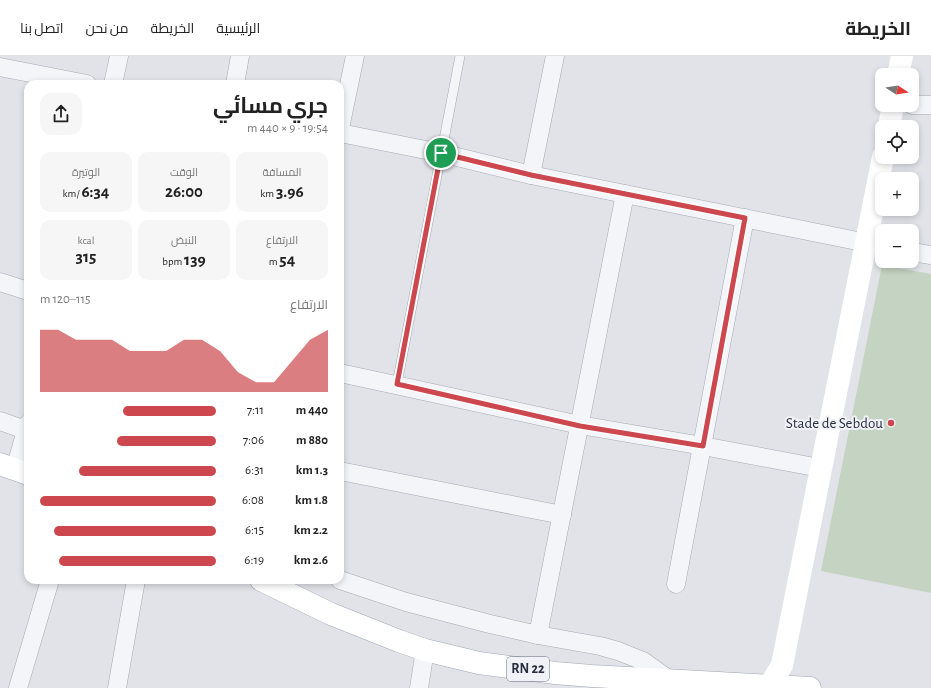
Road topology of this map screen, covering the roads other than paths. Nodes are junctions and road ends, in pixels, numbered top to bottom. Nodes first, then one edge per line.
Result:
1 (119, 56) edge
2 (240, 56) edge
3 (355, 56) edge
4 (460, 56) edge
5 (555, 56) edge
6 (902, 56) edge
7 (8, 64) edge
8 (899, 68) edge
9 (71, 80) edge
10 (114, 80) edge
11 (236, 80) edge
12 (919, 105) edge
13 (931, 105) edge
14 (344, 109) edge
15 (344, 134) edge
16 (441, 153) junction
17 (882, 164) edge
18 (531, 175) junction
19 (625, 194) junction
20 (745, 218) junction
21 (874, 244) edge
22 (919, 253) edge
23 (931, 255) edge
24 (0, 282) edge
25 (24, 290) edge
26 (344, 374) edge
27 (397, 384) junction
28 (0, 421) edge
29 (580, 426) junction
30 (24, 428) edge
31 (24, 438) edge
32 (703, 446) junction
33 (820, 468) junction
34 (14, 469) edge
35 (344, 471) edge
36 (562, 514) junction
37 (344, 581) edge
38 (49, 584) edge
39 (135, 584) edge
40 (269, 584) edge
41 (676, 584) dead end
42 (538, 635) junction
43 (426, 650) junction
44 (671, 681) junction
45 (18, 688) edge
46 (117, 688) edge
47 (419, 688) edge
48 (785, 688) edge

1 - 10 street
2 - 11 street
3 - 14 street
4 - 16 lane
5 - 18 street
6 - 8 main road
7 - 9 street
12 - 13 street
15 - 16 street
16 - 18 street
16 - 27 lane
17 - 21 main road
18 - 19 street
19 - 20 street
19 - 29 street
20 - 21 street
20 - 32 street
21 - 33 main road
22 - 23 street
24 - 25 street
26 - 27 street
27 - 29 street
28 - 30 street
29 - 32 street
29 - 36 street
31 - 34 street
32 - 33 street
32 - 41 street
33 - 48 main road
35 - 36 street
36 - 42 street
37 - 42 street
38 - 45 street
39 - 46 street
40 - 43 main road, RN 22
42 - 44 street
43 - 44 main road, RN 22
43 - 47 street
44 - 48 main road, RN 22

